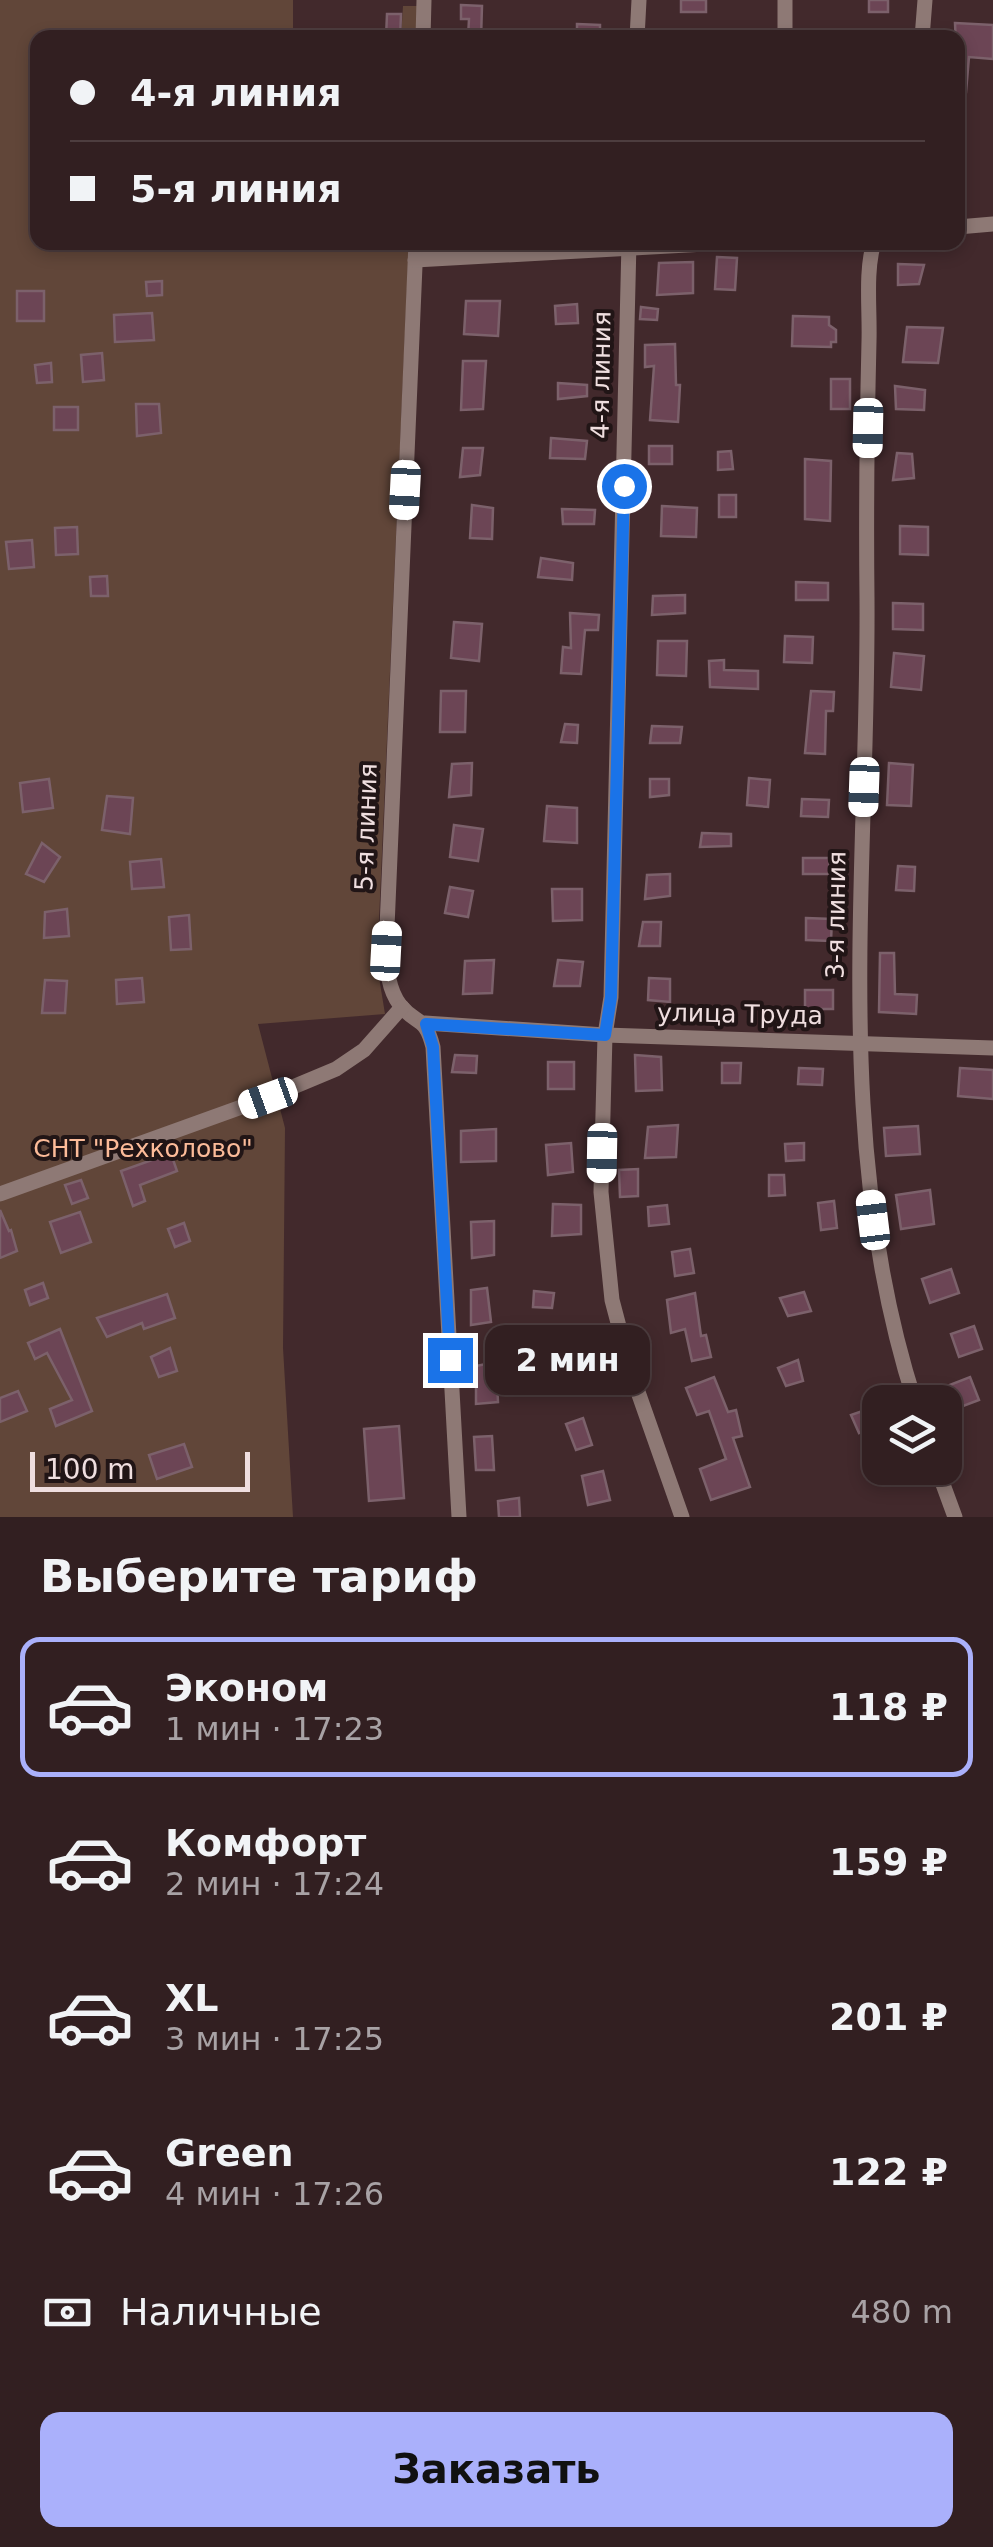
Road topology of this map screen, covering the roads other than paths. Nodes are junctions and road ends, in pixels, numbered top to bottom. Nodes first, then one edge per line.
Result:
1 (424, 0) edge
2 (639, 0) edge
3 (785, 0) edge
4 (924, 0) edge
5 (423, 30) edge
6 (637, 30) edge
7 (785, 30) edge
8 (922, 30) edge
9 (993, 224) edge
10 (965, 226) edge
11 (416, 250) edge
12 (568, 250) edge
13 (629, 250) edge
14 (874, 250) edge
15 (415, 260) junction
16 (402, 1007) junction
17 (426, 1024) junction
18 (605, 1035) junction
19 (858, 1042) junction
20 (993, 1048) edge
21 (0, 1194) edge
22 (909, 1385) edge
23 (943, 1485) edge
24 (459, 1517) edge
25 (682, 1517) edge
26 (955, 1517) edge

1 - 5 street
2 - 6 street
3 - 7 street
4 - 8 street
9 - 10 street
11 - 15 street, 5-я линия
12 - 15 street
13 - 18 street, 4-я линия
14 - 19 street, 3-я линия
15 - 16 street, 5-я линия
16 - 17 street
16 - 21 street
17 - 18 street, улица Труда
17 - 24 street
18 - 19 street, улица Труда
18 - 25 street, 4-я линия
19 - 20 street, улица Труда
19 - 22 street, 3-я линия
23 - 26 street

